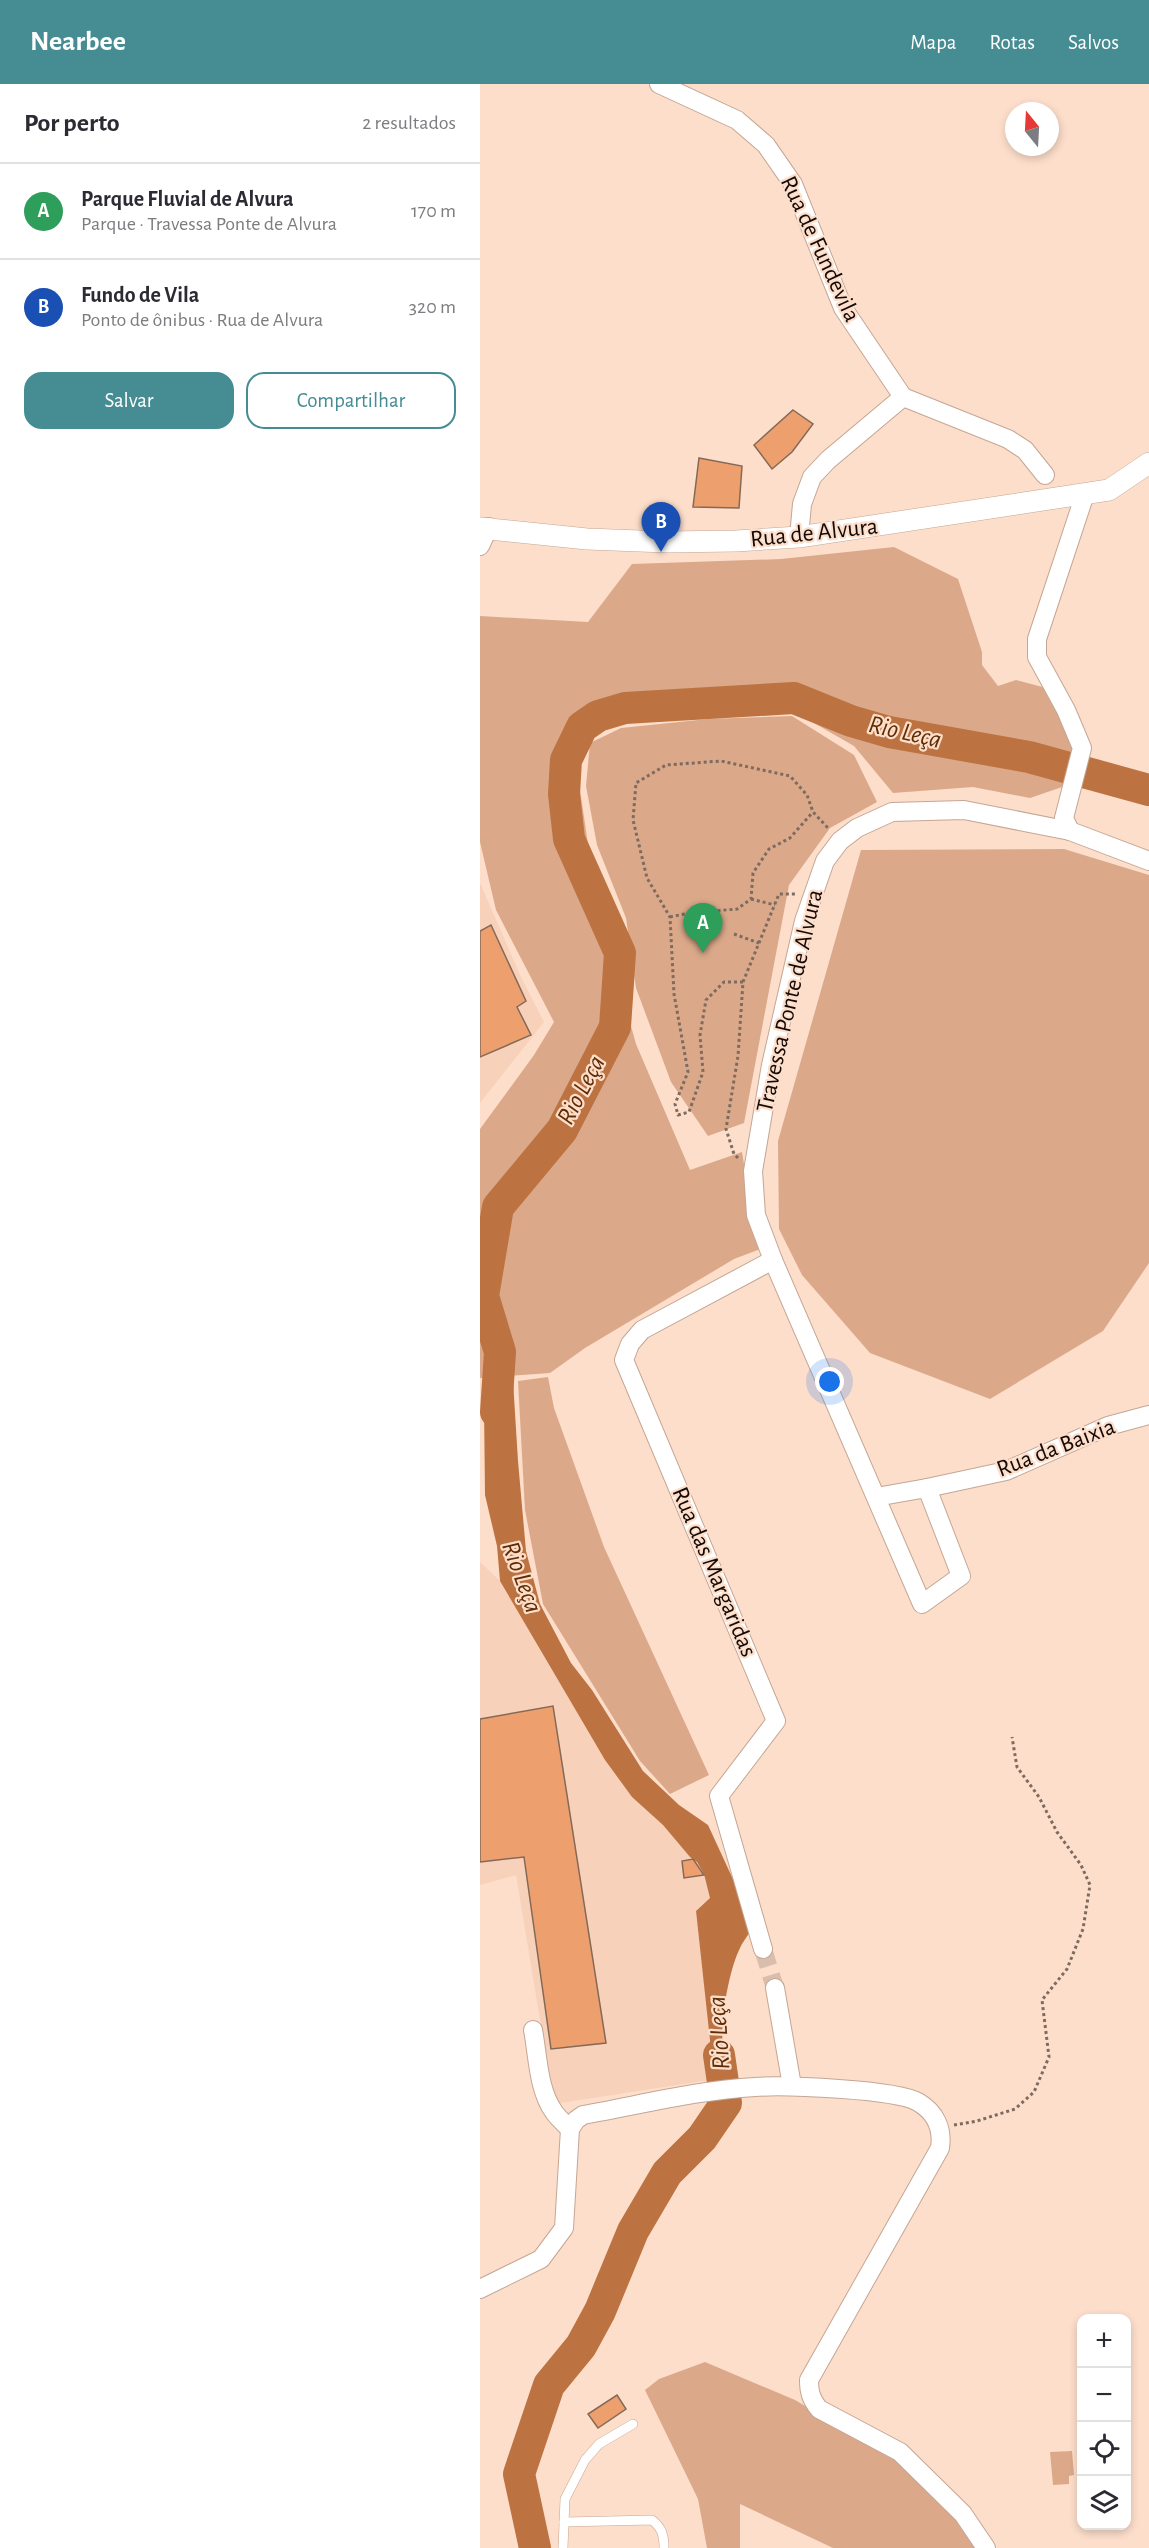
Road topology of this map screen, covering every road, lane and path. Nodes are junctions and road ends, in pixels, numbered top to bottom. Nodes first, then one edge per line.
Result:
1 (659, 84) edge
2 (903, 397) junction
3 (1149, 463) edge
4 (1045, 475) dead end
5 (1086, 495) junction
6 (482, 531) edge
7 (799, 537) junction
8 (813, 812) junction
9 (1070, 831) junction
10 (840, 841) junction
11 (1149, 861) edge
12 (812, 894) junction
13 (751, 899) junction
14 (775, 905) junction
15 (670, 917) junction
16 (734, 934) dead end
17 (759, 943) junction
18 (743, 982) junction
19 (753, 1171) junction
20 (773, 1260) junction
21 (1149, 1415) edge
22 (927, 1488) junction
23 (876, 1497) junction
24 (1012, 1737) dead end
25 (763, 1949) tunnel mouth
26 (775, 1988) tunnel mouth
27 (534, 2030) dead end
28 (792, 2086) junction
29 (940, 2127) junction
30 (570, 2129) junction
31 (482, 2283) edge
32 (633, 2424) dead end
33 (564, 2522) junction
34 (563, 2548) edge
35 (664, 2548) edge
36 (986, 2548) edge

1 - 2 street, Rua de Fundevila
2 - 4 street
2 - 7 street
3 - 5 street, Rua de Alvura
5 - 7 street, Rua de Alvura
5 - 9 street
6 - 7 street, Rua de Alvura
8 - 10 path
8 - 13 path
8 - 15 path
9 - 10 street, Travessa Ponte de Alvura
9 - 11 street, Travessa Ponte de Alvura
10 - 12 street, Travessa Ponte de Alvura
12 - 14 path
12 - 19 street, Travessa Ponte de Alvura
13 - 14 path
13 - 15 path
14 - 17 path
15 - 18 path
16 - 17 path
17 - 18 path
18 - 19 path
19 - 20 street, Travessa Ponte de Alvura
20 - 23 street, Travessa Ponte de Alvura
20 - 25 street, Rua das Margaridas
21 - 22 street, Rua da Baixia
22 - 23 street, Rua da Baixia
22 - 23 street, Travessa Ponte de Alvura
24 - 29 path
26 - 28 street
27 - 30 street
28 - 29 street
28 - 30 street
29 - 36 street
30 - 31 street
32 - 33 lane
33 - 34 lane
33 - 35 lane

